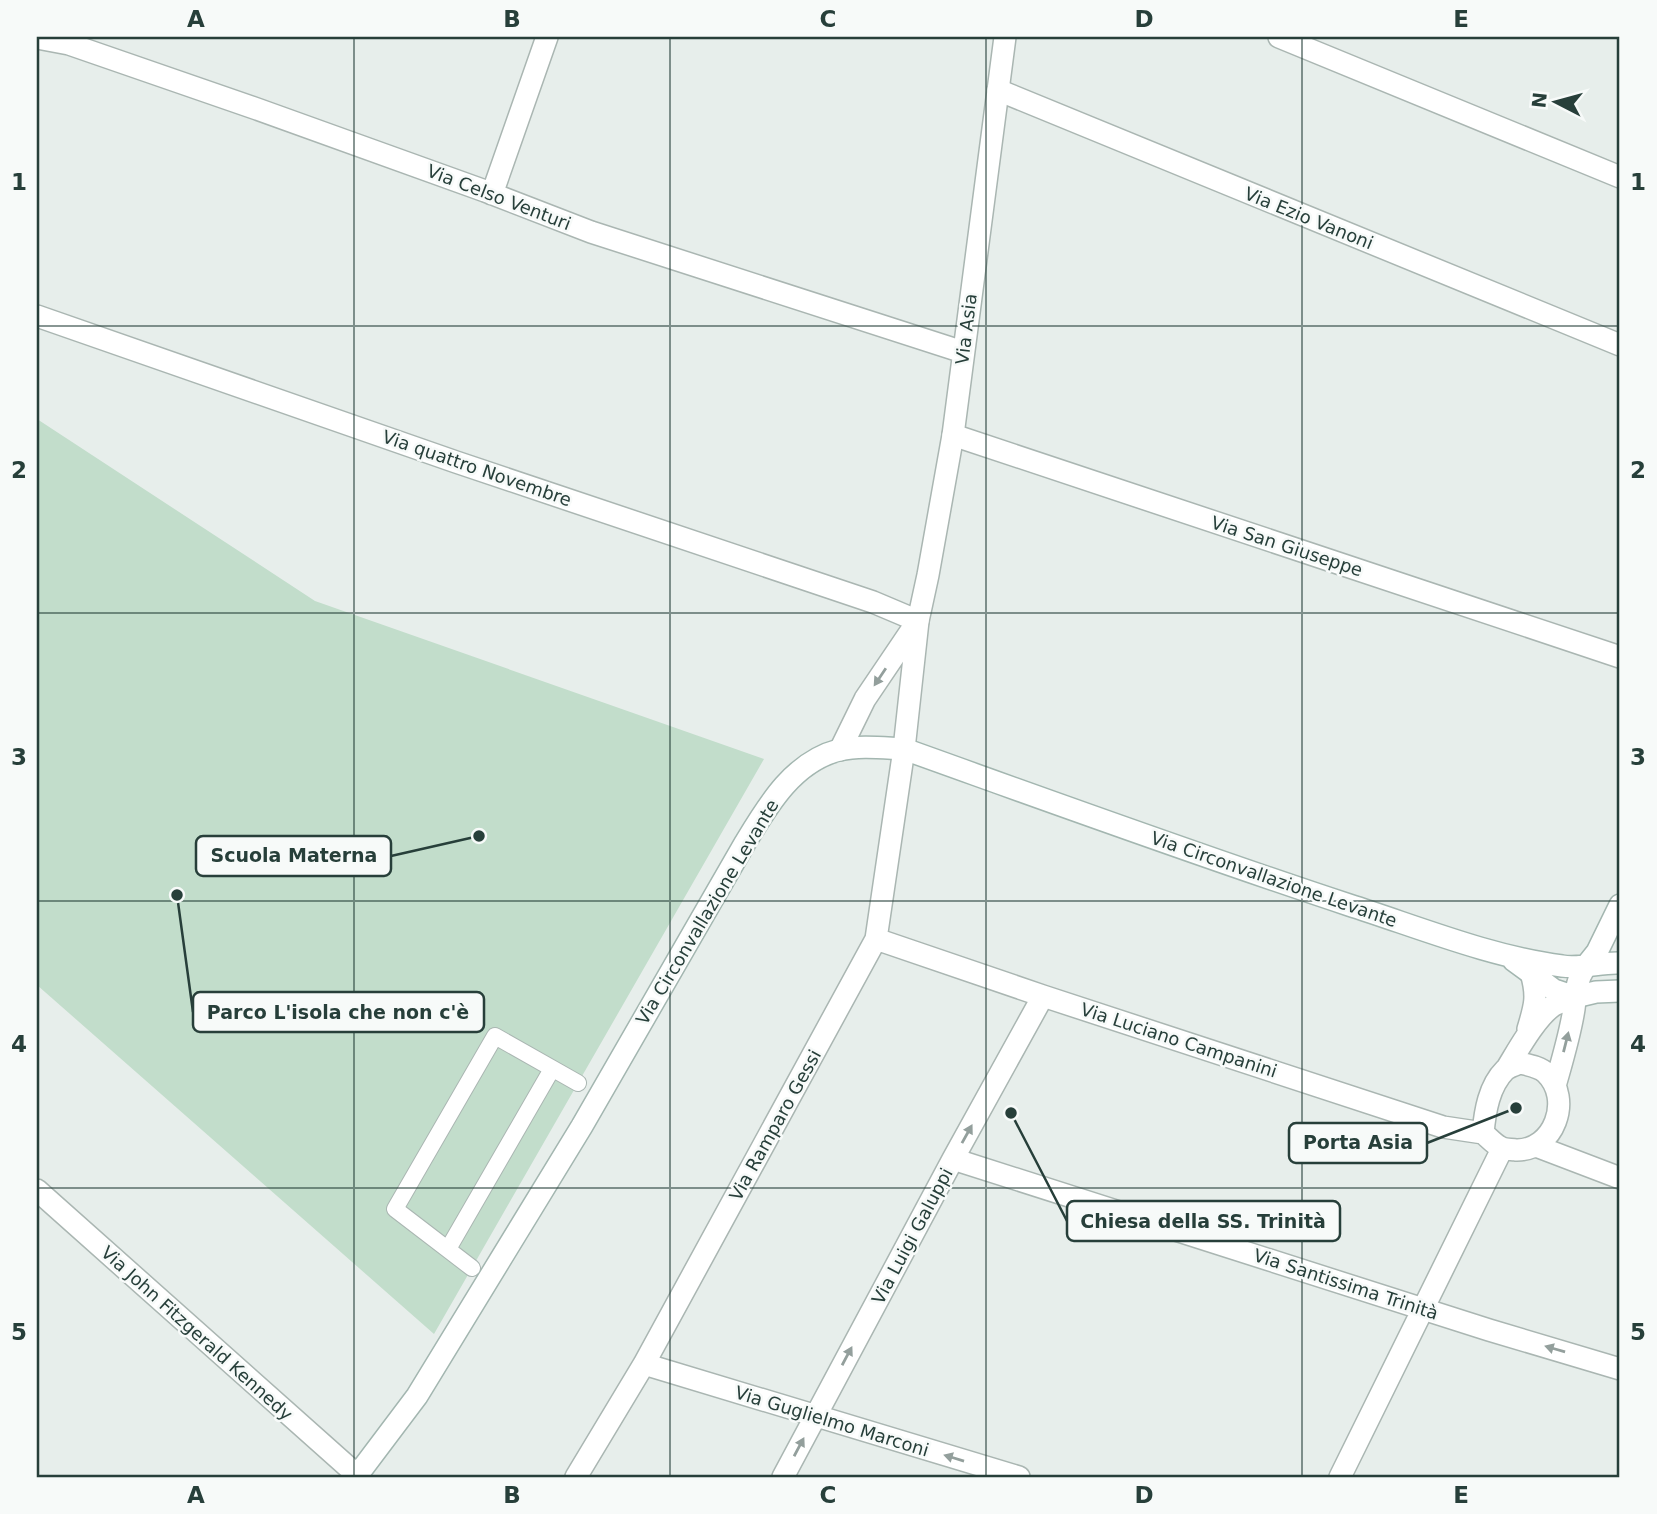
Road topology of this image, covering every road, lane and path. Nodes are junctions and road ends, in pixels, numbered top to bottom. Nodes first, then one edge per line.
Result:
1 (547, 37) edge
2 (1005, 37) edge
3 (1279, 37) edge
4 (37, 38) edge
5 (998, 90) junction
6 (1620, 177) edge
7 (492, 194) junction
8 (37, 316) edge
9 (1620, 345) edge
10 (963, 352) junction
11 (953, 435) junction
12 (918, 621) junction
13 (1620, 657) edge
14 (904, 749) junction
15 (840, 750) junction
16 (1620, 905) edge
17 (876, 939) junction
18 (1508, 957) junction
19 (1620, 963) edge
20 (1585, 967) junction
21 (1531, 973) junction
22 (1620, 974) edge
23 (1620, 991) edge
24 (1596, 992) junction
25 (1043, 996) junction
26 (1575, 997) junction
27 (1524, 1040) junction
28 (1507, 1068) junction
29 (552, 1069) junction
30 (578, 1083) dead end
31 (1555, 1086) junction
32 (1483, 1133) junction
33 (1536, 1146) junction
34 (1502, 1149) junction
35 (953, 1159) junction
36 (1620, 1178) edge
37 (37, 1190) edge
38 (448, 1249) junction
39 (472, 1268) dead end
40 (1422, 1308) junction
41 (644, 1364) junction
42 (1620, 1368) edge
43 (815, 1416) junction
44 (357, 1476) edge
45 (576, 1477) edge
46 (783, 1477) edge
47 (1019, 1477) edge
48 (1340, 1477) edge

1 - 7 street
2 - 5 street, Via Asia
3 - 6 street
4 - 7 street, Via Celso Venturi
5 - 9 street, Via Ezio Vanoni
5 - 10 street, Via Asia
7 - 10 street, Via Celso Venturi
8 - 12 street, Via quattro Novembre
10 - 11 street, Via Asia
11 - 12 street, Via Asia
11 - 13 street, Via San Giuseppe
12 - 14 street, Via Asia
12 -> 15 street, Via Asia
14 - 15 street, Via Circonvallazione Levante
14 - 17 street, Via Ramparo Gessi
14 - 18 street, Via Circonvallazione Levante
15 - 44 street, Via Circonvallazione Levante
16 - 20 street
17 - 25 street, Via Luciano Campanini
17 - 41 street, Via Ramparo Gessi
18 - 20 street, Via Circonvallazione Levante
18 - 21 street, Via Circonvallazione Levante
19 - 20 street, Via Circonvallazione Levante
20 - 26 street
21 - 26 street, Via Circonvallazione Levante
21 - 27 street
22 - 24 street
23 - 24 street
24 - 26 street
25 - 32 street, Via Luciano Campanini
35 -> 25 street, Via Luigi Galuppi
26 - 27 street
31 -> 26 street
27 - 28 street
28 - 31 street
28 - 32 street
29 - 30 lane
29 - 38 lane
29 - 38 lane
31 - 33 street
32 - 34 street
33 - 34 street
33 - 36 street
34 - 40 street
35 - 40 street, Via Santissima Trinità
43 -> 35 street, Via Luigi Galuppi
37 - 44 street, Via John Fitzgerald Kennedy
38 - 39 lane
42 -> 40 street, Via Santissima Trinità
40 - 48 street
41 - 43 street, Via Guglielmo Marconi
41 - 45 street, Via Ramparo Gessi
46 -> 43 street, Via Luigi Galuppi
47 -> 43 street, Via Guglielmo Marconi

